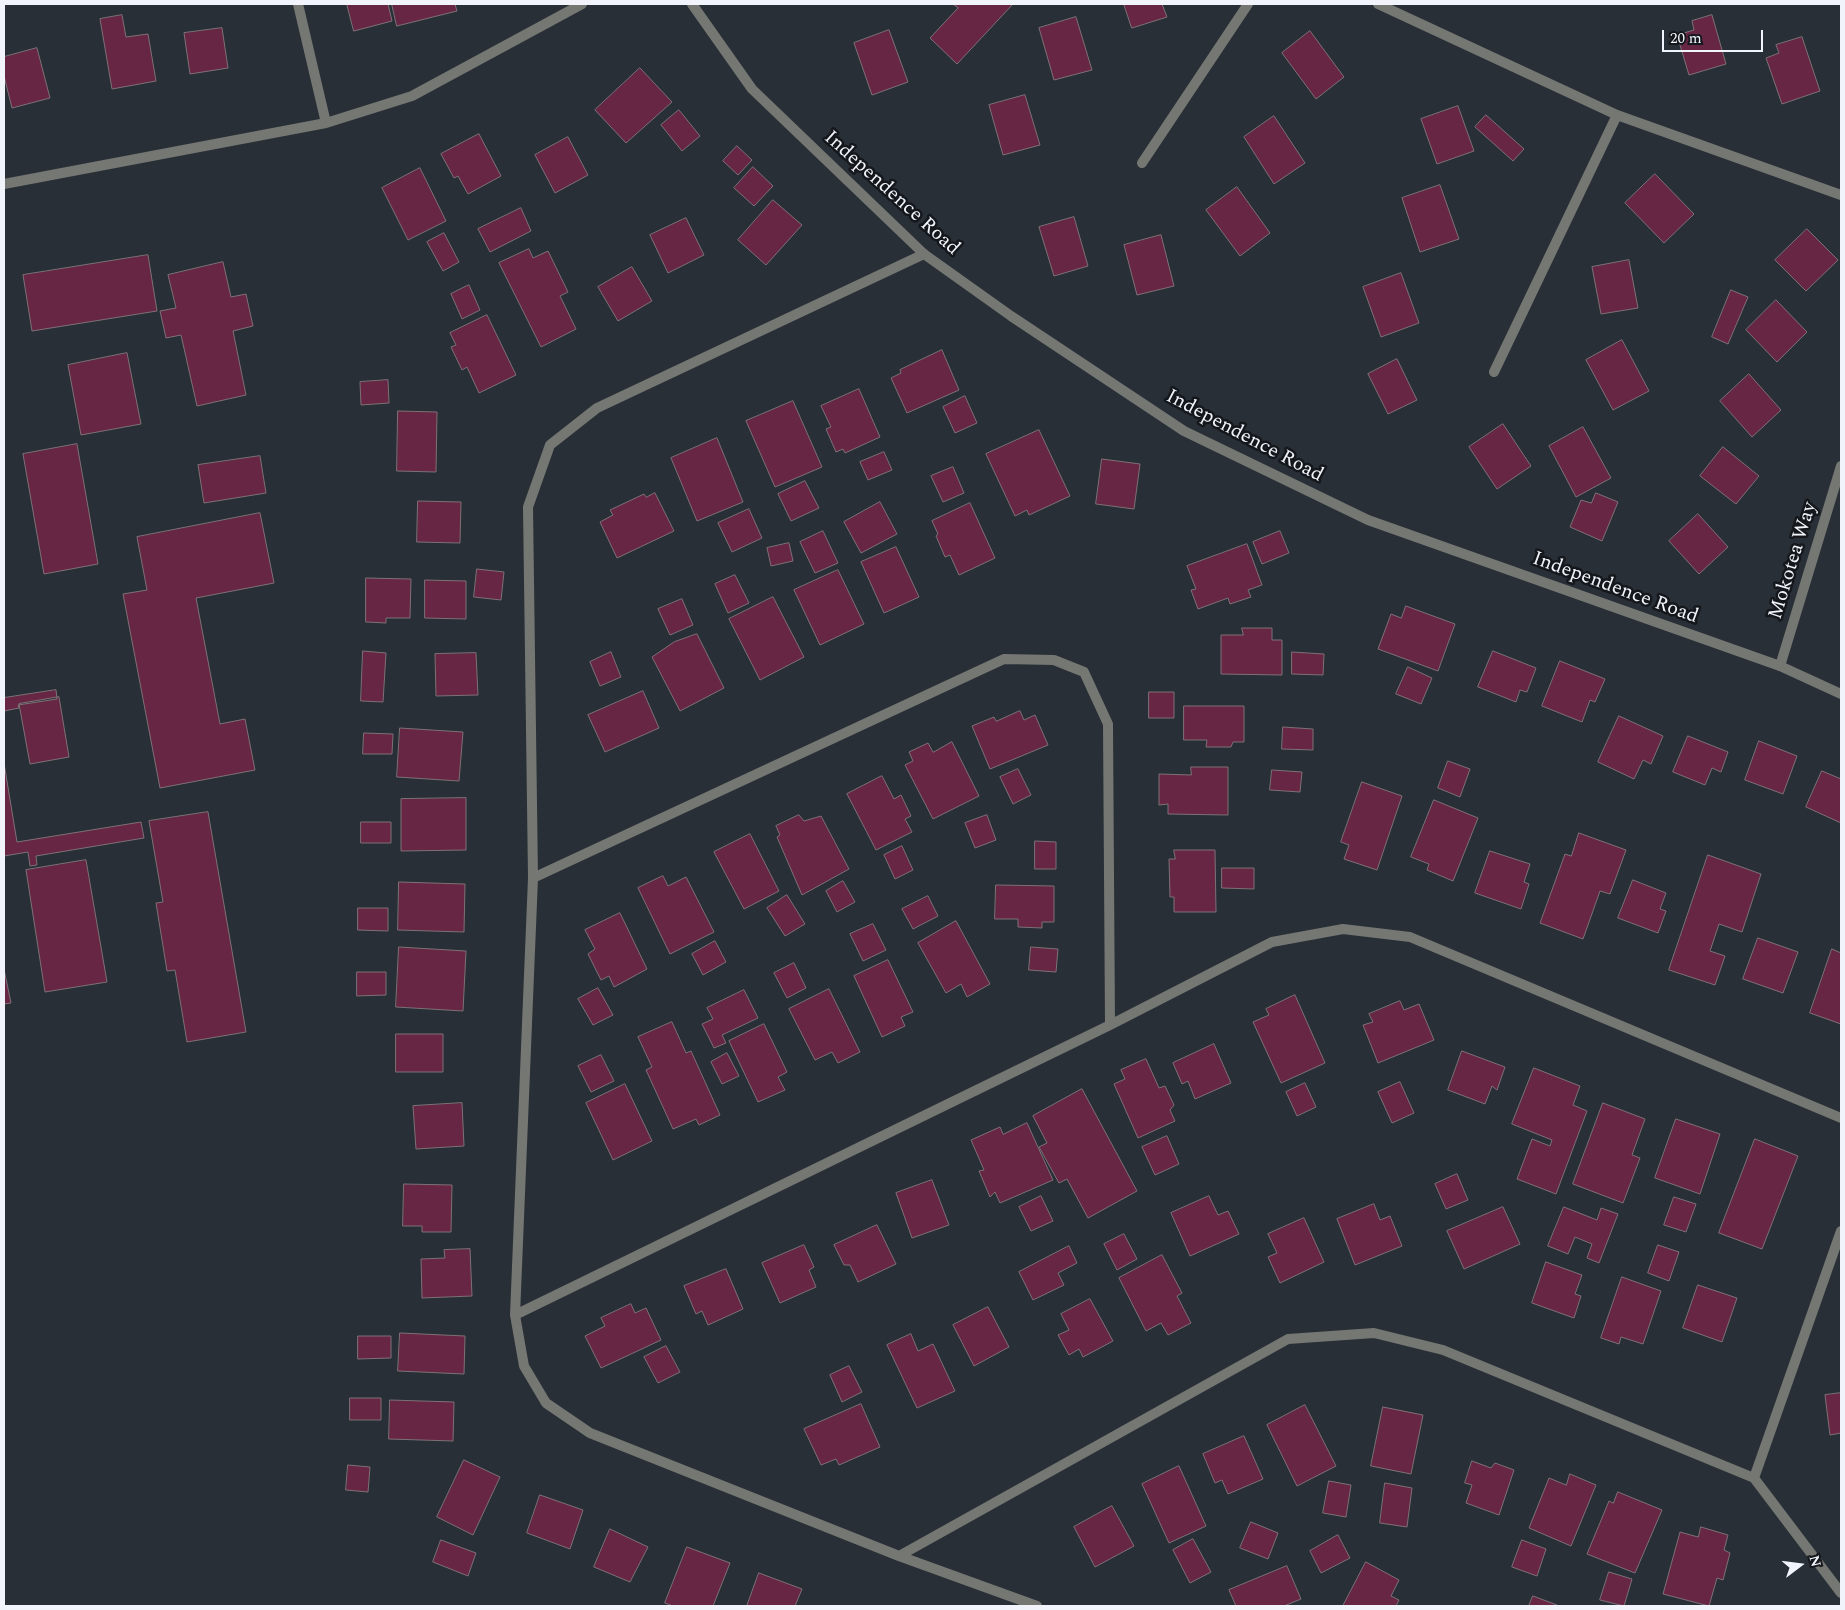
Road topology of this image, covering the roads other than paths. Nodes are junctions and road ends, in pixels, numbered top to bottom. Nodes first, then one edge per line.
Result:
1 (298, 4) edge
2 (582, 4) edge
3 (692, 4) edge
4 (1248, 4) edge
5 (1378, 4) edge
6 (1617, 115) junction
7 (326, 123) junction
8 (1142, 163) dead end
9 (4, 184) edge
10 (1841, 195) edge
11 (924, 254) junction
12 (1494, 372) dead end
13 (1841, 466) edge
14 (1780, 666) junction
15 (1841, 694) edge
16 (533, 878) junction
17 (1110, 1024) junction
18 (1841, 1118) edge
19 (1841, 1231) edge
20 (515, 1315) junction
21 (1754, 1478) junction
22 (899, 1556) junction
23 (1841, 1593) edge
24 (1037, 1606) edge

1 - 7 street
2 - 7 street
3 - 11 street, Independence Road
4 - 8 street
5 - 6 street
6 - 10 street
6 - 12 street
7 - 9 street
11 - 14 street, Independence Road
11 - 16 street
13 - 14 street, Mokotea Way
14 - 15 street, Independence Road
16 - 17 street
16 - 20 street
17 - 18 street
17 - 20 street
19 - 21 street
20 - 22 street
21 - 22 street
21 - 23 street
22 - 24 street

